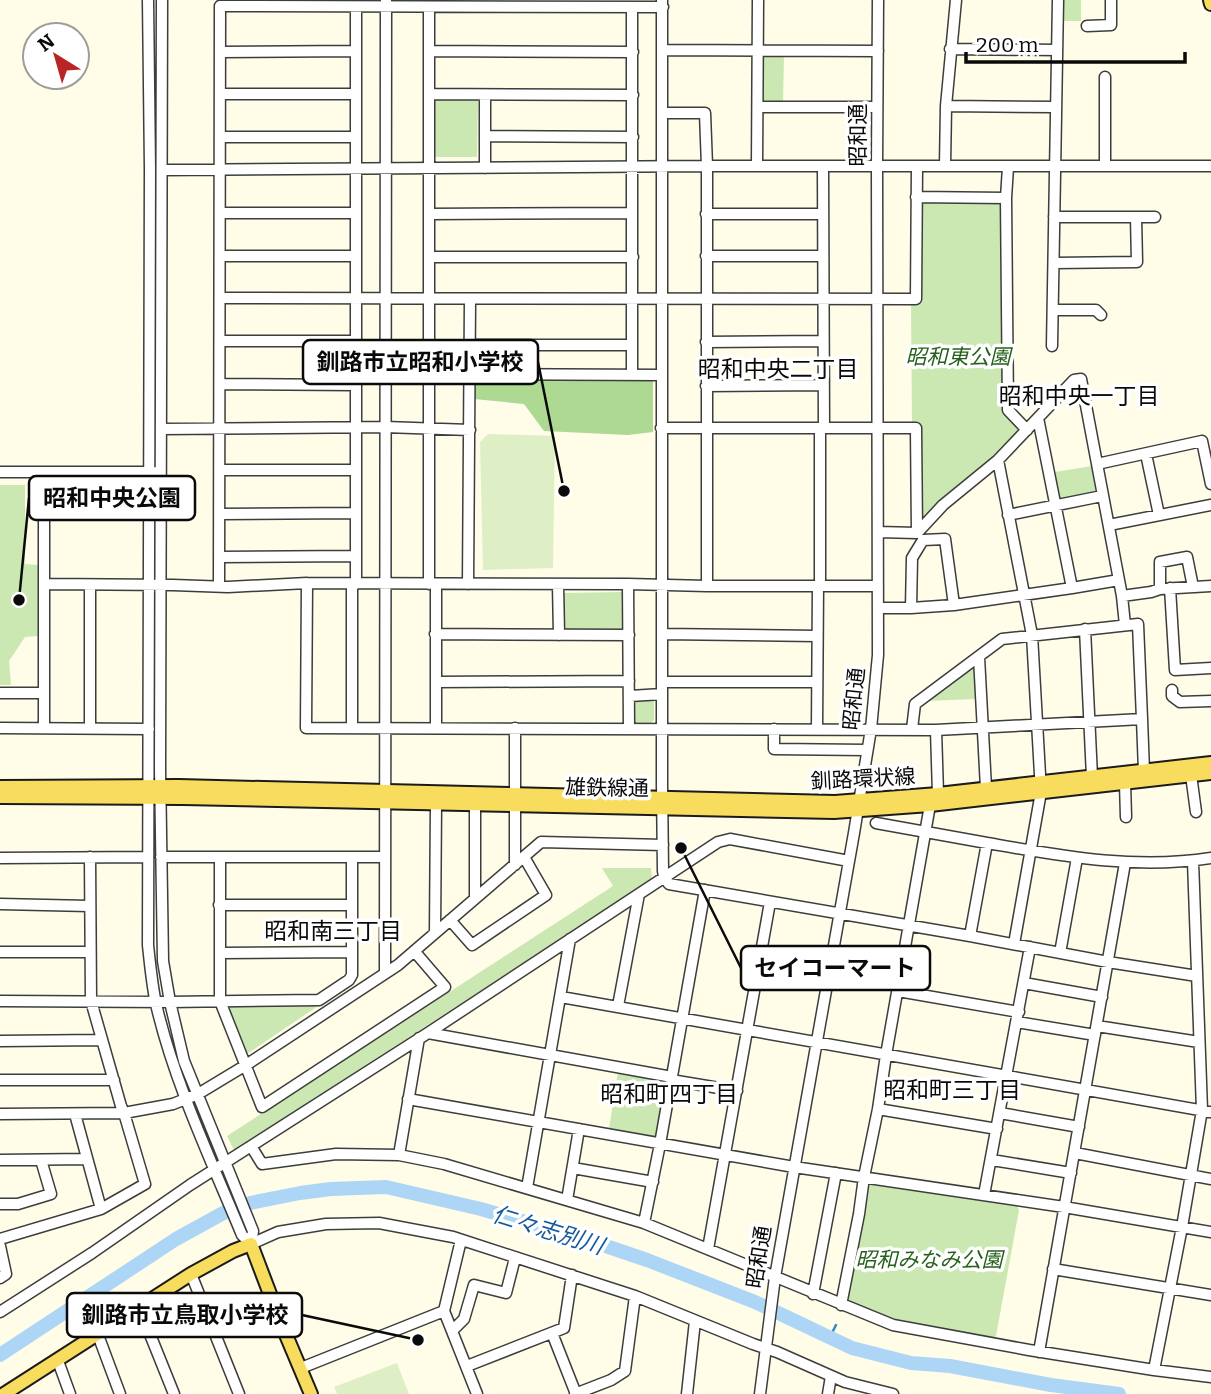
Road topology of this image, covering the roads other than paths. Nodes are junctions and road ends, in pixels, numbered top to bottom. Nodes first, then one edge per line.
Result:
1 (148, 0) edge
2 (162, 0) edge
3 (758, 0) edge
4 (878, 0) edge
5 (956, 0) edge
6 (1058, 0) edge
7 (1111, 0) edge
8 (386, 3) edge
9 (523, 3) edge
10 (663, 3) edge
11 (356, 7) junction
12 (429, 7) junction
13 (632, 7) junction
14 (1087, 26) dead end
15 (663, 50) junction
16 (758, 50) junction
17 (950, 50) junction
18 (1057, 50) junction
19 (356, 51) junction
20 (430, 51) junction
21 (878, 51) junction
22 (220, 52) junction
23 (633, 52) junction
24 (1105, 77) dead end
25 (220, 94) junction
26 (356, 94) junction
27 (429, 94) junction
28 (485, 94) junction
29 (633, 94) junction
30 (946, 106) junction
31 (758, 107) junction
32 (877, 107) junction
33 (1056, 107) junction
34 (663, 113) junction
35 (486, 136) junction
36 (220, 137) junction
37 (356, 137) junction
38 (633, 137) junction
39 (663, 166) junction
40 (706, 166) junction
41 (757, 166) junction
42 (945, 166) junction
43 (1056, 166) junction
44 (1105, 166) junction
45 (1211, 166) edge
46 (824, 167) junction
47 (877, 167) junction
48 (917, 167) junction
49 (1007, 167) junction
50 (219, 168) junction
51 (356, 168) junction
52 (485, 168) junction
53 (633, 168) junction
54 (386, 169) junction
55 (430, 169) junction
56 (162, 170) junction
57 (916, 197) junction
58 (1006, 198) junction
59 (220, 213) junction
60 (355, 213) junction
61 (632, 213) junction
62 (429, 214) junction
63 (706, 214) junction
64 (823, 214) junction
65 (1054, 217) junction
66 (1136, 217) junction
67 (1155, 217) dead end
68 (220, 256) junction
69 (356, 256) junction
70 (706, 256) junction
71 (823, 256) junction
72 (429, 257) junction
73 (633, 257) junction
74 (1054, 263) junction
75 (220, 298) junction
76 (878, 298) junction
77 (356, 299) junction
78 (385, 299) junction
79 (632, 299) junction
80 (662, 299) junction
81 (706, 299) junction
82 (823, 299) junction
83 (429, 300) junction
84 (470, 300) junction
85 (1053, 310) junction
86 (1101, 315) dead end
87 (220, 341) junction
88 (355, 341) junction
89 (823, 341) junction
90 (706, 342) junction
91 (469, 345) junction
92 (632, 345) junction
93 (1052, 346) dead end
94 (469, 374) junction
95 (632, 374) junction
96 (662, 375) junction
97 (220, 384) junction
98 (356, 385) junction
99 (823, 385) junction
100 (706, 386) junction
101 (1038, 418) junction
102 (219, 427) junction
103 (356, 427) junction
104 (385, 427) junction
105 (662, 428) junction
106 (822, 428) junction
107 (877, 428) junction
108 (161, 429) junction
109 (428, 429) junction
110 (706, 429) junction
111 (470, 430) junction
112 (1027, 430) junction
113 (1146, 454) junction
114 (998, 460) junction
115 (1097, 464) junction
116 (220, 470) junction
117 (356, 470) junction
118 (0, 472) edge
119 (44, 472) junction
120 (149, 472) junction
121 (162, 473) junction
122 (1211, 484) edge
123 (1102, 496) junction
124 (1055, 505) junction
125 (1211, 505) edge
126 (355, 513) junction
127 (220, 514) junction
128 (1008, 515) junction
129 (1159, 515) junction
130 (1109, 525) junction
131 (878, 532) junction
132 (916, 533) junction
133 (356, 556) junction
134 (220, 557) junction
135 (1119, 580) junction
136 (307, 583) junction
137 (44, 584) junction
138 (354, 584) junction
139 (386, 584) junction
140 (433, 584) junction
141 (468, 584) junction
142 (558, 584) junction
143 (628, 584) junction
144 (662, 584) junction
145 (90, 585) junction
146 (148, 585) junction
147 (161, 585) junction
148 (819, 585) junction
149 (219, 586) junction
150 (707, 586) junction
151 (878, 586) junction
152 (1211, 586) edge
153 (1193, 587) junction
154 (1072, 588) junction
155 (1165, 589) junction
156 (1024, 595) junction
157 (1122, 596) junction
158 (954, 605) junction
159 (879, 608) junction
160 (911, 608) junction
161 (1125, 625) junction
162 (1084, 629) junction
163 (435, 634) junction
164 (662, 634) junction
165 (559, 635) junction
166 (629, 635) junction
167 (1032, 635) junction
168 (817, 636) junction
169 (979, 657) junction
170 (1211, 668) edge
171 (629, 681) junction
172 (436, 682) junction
173 (662, 682) junction
174 (817, 682) junction
175 (1172, 690) dead end
176 (44, 692) junction
177 (0, 693) edge
178 (662, 694) junction
179 (630, 696) junction
180 (1211, 701) edge
181 (1211, 709) edge
182 (1142, 719) junction
183 (1089, 722) junction
184 (1037, 725) junction
185 (0, 728) edge
186 (44, 728) junction
187 (90, 728) junction
188 (352, 728) junction
189 (386, 728) junction
190 (436, 728) junction
191 (514, 728) junction
192 (629, 728) junction
193 (662, 728) junction
194 (817, 728) junction
195 (982, 728) junction
196 (149, 729) junction
197 (774, 729) junction
198 (871, 729) junction
199 (912, 729) junction
200 (936, 730) junction
201 (867, 750) junction
202 (1211, 763) edge
203 (1143, 771) junction
204 (1211, 773) edge
205 (1191, 775) junction
206 (1092, 777) junction
207 (1125, 783) junction
208 (0, 787) edge
209 (1041, 787) junction
210 (986, 788) junction
211 (154, 793) junction
212 (0, 797) edge
213 (386, 797) junction
214 (515, 800) junction
215 (934, 800) junction
216 (436, 803) junction
217 (475, 804) junction
218 (662, 804) junction
219 (859, 805) junction
220 (1196, 812) dead end
221 (1126, 817) dead end
222 (876, 823) dead end
223 (926, 833) junction
224 (987, 843) junction
225 (663, 845) junction
226 (1031, 851) junction
227 (90, 857) junction
228 (148, 857) junction
229 (161, 857) junction
230 (385, 857) junction
231 (524, 857) junction
232 (0, 858) edge
233 (220, 858) junction
234 (352, 858) junction
235 (1077, 858) junction
236 (1211, 858) edge
237 (849, 861) junction
238 (1193, 861) junction
239 (1125, 863) junction
240 (515, 865) junction
241 (664, 877) junction
242 (705, 890) junction
243 (639, 894) junction
244 (475, 898) junction
245 (770, 902) junction
246 (0, 904) edge
247 (219, 905) junction
248 (351, 905) junction
249 (89, 906) junction
250 (839, 913) junction
251 (450, 920) junction
252 (909, 925) junction
253 (435, 933) junction
254 (970, 936) junction
255 (570, 939) junction
256 (1014, 944) junction
257 (1030, 947) junction
258 (0, 952) edge
259 (90, 952) junction
260 (352, 952) junction
261 (415, 952) junction
262 (220, 953) junction
263 (1060, 953) junction
264 (1108, 962) junction
265 (385, 973) junction
266 (1197, 976) junction
267 (1024, 983) junction
268 (898, 991) junction
269 (561, 997) junction
270 (1102, 997) junction
271 (0, 1001) edge
272 (91, 1001) junction
273 (220, 1001) junction
274 (156, 1002) junction
275 (170, 1002) junction
276 (618, 1006) junction
277 (1018, 1017) junction
278 (682, 1018) junction
279 (747, 1029) junction
280 (1096, 1031) junction
281 (423, 1036) junction
282 (102, 1040) junction
283 (0, 1041) edge
284 (816, 1041) junction
285 (1199, 1042) junction
286 (887, 1055) junction
287 (550, 1056) junction
288 (246, 1065) junction
289 (1007, 1076) junction
290 (671, 1078) junction
291 (0, 1080) edge
292 (114, 1080) junction
293 (1086, 1090) junction
294 (737, 1091) junction
295 (198, 1094) junction
296 (187, 1099) junction
297 (408, 1099) junction
298 (878, 1109) junction
299 (1207, 1111) edge
300 (124, 1113) junction
301 (1000, 1113) junction
302 (0, 1114) edge
303 (75, 1114) junction
304 (538, 1122) junction
305 (1079, 1127) junction
306 (579, 1129) junction
307 (997, 1129) junction
308 (660, 1144) junction
309 (251, 1146) junction
310 (1075, 1153) junction
311 (399, 1155) junction
312 (724, 1155) junction
313 (0, 1160) edge
314 (41, 1160) junction
315 (87, 1160) junction
316 (992, 1160) junction
317 (225, 1163) junction
318 (794, 1167) junction
319 (573, 1168) junction
320 (215, 1170) junction
321 (836, 1173) junction
322 (1070, 1173) junction
323 (1191, 1175) junction
324 (864, 1177) junction
325 (1211, 1179) edge
326 (653, 1182) junction
327 (527, 1188) junction
328 (984, 1195) junction
329 (567, 1200) junction
330 (0, 1204) edge
331 (1064, 1206) junction
332 (102, 1209) junction
333 (644, 1223) junction
334 (1182, 1227) junction
335 (1211, 1232) edge
336 (249, 1236) junction
337 (0, 1239) edge
338 (461, 1240) junction
339 (0, 1246) edge
340 (708, 1249) junction
341 (515, 1258) junction
342 (1053, 1269) junction
343 (191, 1274) junction
344 (572, 1275) junction
345 (0, 1278) edge
346 (774, 1281) junction
347 (1170, 1288) junction
348 (813, 1294) junction
349 (1211, 1295) edge
350 (635, 1296) junction
351 (841, 1305) junction
352 (139, 1307) junction
353 (444, 1311) junction
354 (0, 1312) edge
355 (695, 1321) junction
356 (452, 1331) junction
357 (552, 1333) junction
358 (97, 1335) junction
359 (766, 1344) junction
360 (1039, 1352) junction
361 (58, 1361) junction
362 (467, 1366) junction
363 (301, 1368) junction
364 (1154, 1370) junction
365 (831, 1376) junction
366 (1211, 1377) edge
367 (17, 1390) edge
368 (873, 1392) edge
369 (4, 1394) edge
370 (70, 1394) edge
371 (120, 1394) edge
372 (174, 1394) edge
373 (239, 1394) edge
374 (312, 1394) edge
375 (477, 1394) edge
376 (575, 1394) edge
377 (687, 1394) edge
378 (760, 1394) edge
379 (828, 1394) edge
380 (892, 1394) edge

1 - 120 street
2 - 56 street
3 - 16 street
4 - 21 street, 昭和通
5 - 17 street
6 - 18 street
7 - 14 street
8 - 11 street
8 - 12 street
8 - 54 street
9 - 12 street
9 - 13 street
10 - 13 street
10 - 15 street
11 - 19 street
11 - 22 street
12 - 20 street
13 - 23 street
15 - 16 street
15 - 34 street
16 - 21 street
16 - 31 street
17 - 18 street
17 - 30 street
18 - 33 street
19 - 22 street
19 - 26 street
20 - 23 street
20 - 27 street
21 - 32 street, 昭和通
22 - 25 street
23 - 29 street
24 - 44 street
25 - 26 street
25 - 36 street
26 - 37 street
27 - 28 street
27 - 55 street
28 - 29 street
28 - 35 street
29 - 38 street
30 - 33 street
30 - 42 street
31 - 32 street
31 - 41 street
32 - 47 street, 昭和通
33 - 43 street
34 - 39 street
34 - 40 street
35 - 38 street
35 - 52 street
36 - 37 street
36 - 50 street
37 - 51 street
38 - 53 street
39 - 40 street
39 - 53 street
39 - 80 street
40 - 41 street
40 - 63 street
41 - 46 street
42 - 48 street
42 - 49 street
43 - 44 street
43 - 49 street
43 - 65 street
44 - 45 street
46 - 47 street
46 - 64 street
47 - 48 street
47 - 76 street, 昭和通
48 - 57 street
49 - 58 street
50 - 51 street
50 - 56 street
50 - 59 street
51 - 54 street
51 - 60 street
52 - 53 street
52 - 55 street
53 - 61 street
54 - 55 street
54 - 78 street
55 - 62 street
56 - 108 street
57 - 58 street
57 - 76 street
58 - 112 street
59 - 60 street
59 - 68 street
60 - 69 street
61 - 62 street
61 - 73 street
62 - 72 street
63 - 64 street
63 - 70 street
64 - 71 street
65 - 66 street
65 - 74 street
66 - 67 street
66 - 74 street
68 - 69 street
68 - 75 street
69 - 77 street
70 - 71 street
70 - 81 street
71 - 82 street
72 - 73 street
72 - 83 street
73 - 79 street
74 - 85 street
75 - 77 street
75 - 87 street
76 - 82 street
76 - 107 street, 昭和通
77 - 78 street
77 - 88 street
78 - 83 street
78 - 104 street
79 - 80 street
79 - 84 street
79 - 92 street
80 - 81 street
80 - 96 street
81 - 82 street
81 - 90 street
82 - 89 street
83 - 84 street
83 - 109 street
84 - 91 street
85 - 86 street
85 - 93 street
87 - 88 street
87 - 97 street
88 - 98 street
89 - 90 street
89 - 99 street
90 - 100 street
91 - 92 street
91 - 94 street
92 - 95 street
94 - 95 street
94 - 111 street
95 - 96 street
96 - 105 street
97 - 98 street
97 - 102 street
98 - 103 street
99 - 100 street
99 - 106 street
100 - 110 street
101 - 112 street
101 - 115 street
101 - 124 street
102 - 103 street
102 - 108 street
102 - 116 street
103 - 104 street
103 - 117 street
104 - 109 street
104 - 139 street
105 - 110 street
105 - 144 street
106 - 107 street
106 - 110 street
106 - 148 street
107 - 131 street, 昭和通
107 - 132 street
108 - 121 street
109 - 111 street
109 - 140 street
110 - 150 street
111 - 141 street
112 - 114 street
113 - 115 street
113 - 122 street
113 - 129 street
114 - 128 street
114 - 132 street
115 - 123 street
116 - 117 street
116 - 127 street
117 - 126 street
118 - 119 street
119 - 120 street
119 - 137 street
120 - 121 street
120 - 146 street
121 - 147 street
123 - 124 street
123 - 130 street
124 - 128 street
124 - 154 street
125 - 129 street
126 - 127 street
126 - 133 street
127 - 134 street
128 - 156 street
129 - 130 street
130 - 135 street
131 - 132 street
131 - 151 street, 昭和通
133 - 134 street
133 - 138 street
134 - 149 street
135 - 154 street
135 - 157 street
136 - 138 street
136 - 149 street
136 - 188 street
137 - 145 street
137 - 176 street
138 - 139 street
138 - 188 street
139 - 140 street
139 - 189 street
140 - 141 street
140 - 163 street
141 - 142 street
142 - 143 street
142 - 165 street
143 - 144 street
143 - 166 street
144 - 150 street
144 - 164 street
145 - 146 street
145 - 187 street
146 - 147 street
146 - 196 street
147 - 149 street
147 - 211 street
148 - 150 street
148 - 151 street
148 - 168 street
151 - 159 street, 昭和通
152 - 153 street
153 - 155 street
153 - 155 street
154 - 156 street
155 - 157 street
155 - 170 street
156 - 158 street
156 - 167 street
157 - 161 street
158 - 160 street
158 - 160 street
159 - 160 street
159 - 198 street, 昭和通
161 - 162 street
161 - 182 street
162 - 167 street
162 - 183 street
163 - 165 street
163 - 172 street
164 - 168 street
164 - 173 street
165 - 166 street
166 - 171 street
167 - 169 street
167 - 184 street
168 - 174 street
169 - 195 street
169 - 199 street
171 - 172 street
171 - 179 street
172 - 190 street
173 - 174 street
173 - 178 street
174 - 194 street
175 - 180 street
176 - 177 street
176 - 186 street
178 - 179 street
178 - 193 street
179 - 192 street
180 - 181 street
182 - 183 street
182 - 203 street
183 - 184 street
183 - 206 street
184 - 195 street
184 - 209 street
185 - 186 street
186 - 187 street
187 - 196 street
188 - 189 street
189 - 190 street
189 - 213 street
190 - 191 street
191 - 192 street
191 - 214 street
192 - 193 street
193 - 197 street
193 - 218 street
194 - 197 street
194 - 198 street
195 - 200 street
195 - 210 street
196 - 211 street
197 - 201 street
198 - 199 street
198 - 201 street, 昭和通
199 - 200 street
200 - 215 street
201 - 219 street, 昭和通
202 - 203 main road, 釧路環状線
203 - 206 main road, 釧路環状線
204 - 205 main road, 雄鉄線通
205 - 207 main road, 雄鉄線通
205 - 220 street
206 - 209 main road, 釧路環状線
207 - 209 main road, 雄鉄線通
207 - 221 street
208 - 211 main road, 雄鉄線通
209 - 210 main road, 釧路環状線
209 - 215 main road, 雄鉄線通
209 - 226 street
210 - 215 main road, 釧路環状線
211 - 212 main road, 雄鉄線通
211 - 213 main road, 雄鉄線通
211 - 228 street
211 - 229 street
213 - 214 main road, 雄鉄線通
213 - 216 main road, 雄鉄線通
213 - 230 street
214 - 217 main road, 雄鉄線通
214 - 218 main road, 雄鉄線通
214 - 240 street
215 - 219 main road, 雄鉄線通
215 - 223 street
216 - 217 main road, 雄鉄線通
216 - 253 street
217 - 244 street
218 - 219 main road, 雄鉄線通
218 - 225 street
219 - 237 street, 昭和通
222 - 223 street
223 - 224 street
223 - 252 street
224 - 226 street
224 - 254 street
225 - 231 street
225 - 241 street
226 - 235 street
226 - 256 street
227 - 228 street
227 - 232 street
227 - 249 street
228 - 274 street
229 - 233 street
229 - 275 street
230 - 234 street
230 - 265 street
231 - 240 street
231 - 251 street
233 - 234 street
233 - 247 street
234 - 248 street
235 - 239 street
235 - 263 street
236 - 238 street
237 - 241 street
237 - 250 street, 昭和通
238 - 239 street
238 - 266 street
239 - 264 street
240 - 244 street
241 - 242 street
241 - 243 street
242 - 245 street
242 - 278 street
243 - 255 street
243 - 276 street
244 - 251 street
245 - 250 street
245 - 279 street
246 - 249 street
247 - 248 street
247 - 262 street
248 - 260 street
249 - 259 street
250 - 252 street
250 - 284 street, 昭和通
251 - 253 street
252 - 254 street
252 - 268 street
253 - 261 street
254 - 256 street
255 - 269 street
255 - 281 street
256 - 257 street
257 - 263 street
257 - 267 street
258 - 259 street
259 - 272 street
260 - 262 street
260 - 273 street
261 - 265 street
261 - 288 street
262 - 273 street
263 - 264 street
264 - 266 street
264 - 270 street
265 - 288 street
266 - 285 street
267 - 270 street
267 - 277 street
268 - 277 street
268 - 286 street
269 - 276 street
269 - 287 street
270 - 280 street
271 - 272 street
272 - 274 street
272 - 282 street
273 - 275 street
273 - 288 street
274 - 275 street
274 - 296 street
275 - 295 street
276 - 278 street
277 - 280 street
277 - 289 street
278 - 279 street
278 - 290 street
279 - 284 street
279 - 294 street
280 - 285 street
280 - 293 street
281 - 287 street
281 - 297 street
281 - 309 street
282 - 283 street
282 - 292 street
284 - 286 street
284 - 318 street, 昭和通
285 - 299 street
286 - 289 street
286 - 298 street
287 - 290 street
287 - 304 street
288 - 295 street
289 - 293 street
289 - 301 street
290 - 294 street
290 - 308 street
291 - 292 street
292 - 300 street
293 - 299 street
293 - 305 street
294 - 312 street
295 - 296 street
295 - 317 street
296 - 300 street
296 - 320 street
297 - 304 street
297 - 311 street
298 - 307 street
298 - 324 street
299 - 323 street
300 - 303 street
300 - 332 street
301 - 305 street
301 - 307 street
302 - 303 street
303 - 315 street
304 - 306 street
304 - 327 street
305 - 310 street
306 - 308 street
306 - 319 street
307 - 316 street
308 - 312 street
308 - 326 street
309 - 311 street
309 - 317 street
310 - 322 street
310 - 323 street
311 - 327 street
312 - 318 street
312 - 340 street
313 - 314 street
314 - 315 street
314 - 330 street
315 - 332 street
316 - 322 street
316 - 328 street
317 - 320 street
317 - 336 street
318 - 321 street
318 - 346 street, 昭和通
319 - 326 street
319 - 329 street
320 - 336 street
320 - 354 street
321 - 324 street
321 - 348 street
322 - 331 street
323 - 325 street
323 - 334 street
324 - 328 street
324 - 351 street
326 - 333 street
327 - 329 street
328 - 331 street
329 - 333 street
331 - 334 street
331 - 342 street
332 - 337 street
333 - 340 street
334 - 335 street
334 - 347 street
336 - 338 street
336 - 343 main road
336 - 363 main road
338 - 341 street
338 - 353 street
339 - 345 street
340 - 346 street
341 - 344 street
341 - 356 street
342 - 347 street
342 - 360 street
343 - 352 main road
343 - 373 street
344 - 350 street
344 - 357 street
346 - 348 street
346 - 359 street, 昭和通
347 - 349 street
347 - 364 street
348 - 351 street
350 - 355 street
350 - 376 street
351 - 360 street
352 - 358 main road
352 - 372 street
353 - 356 street
353 - 363 street
355 - 359 street
355 - 377 street
356 - 362 street
357 - 362 street
357 - 376 street
358 - 361 main road
358 - 371 street
359 - 365 street
359 - 378 street, 昭和通
360 - 364 street
361 - 367 main road
361 - 370 street
362 - 375 street
363 - 374 main road
364 - 366 street
365 - 368 street
365 - 379 street
367 - 369 main road
368 - 380 street

